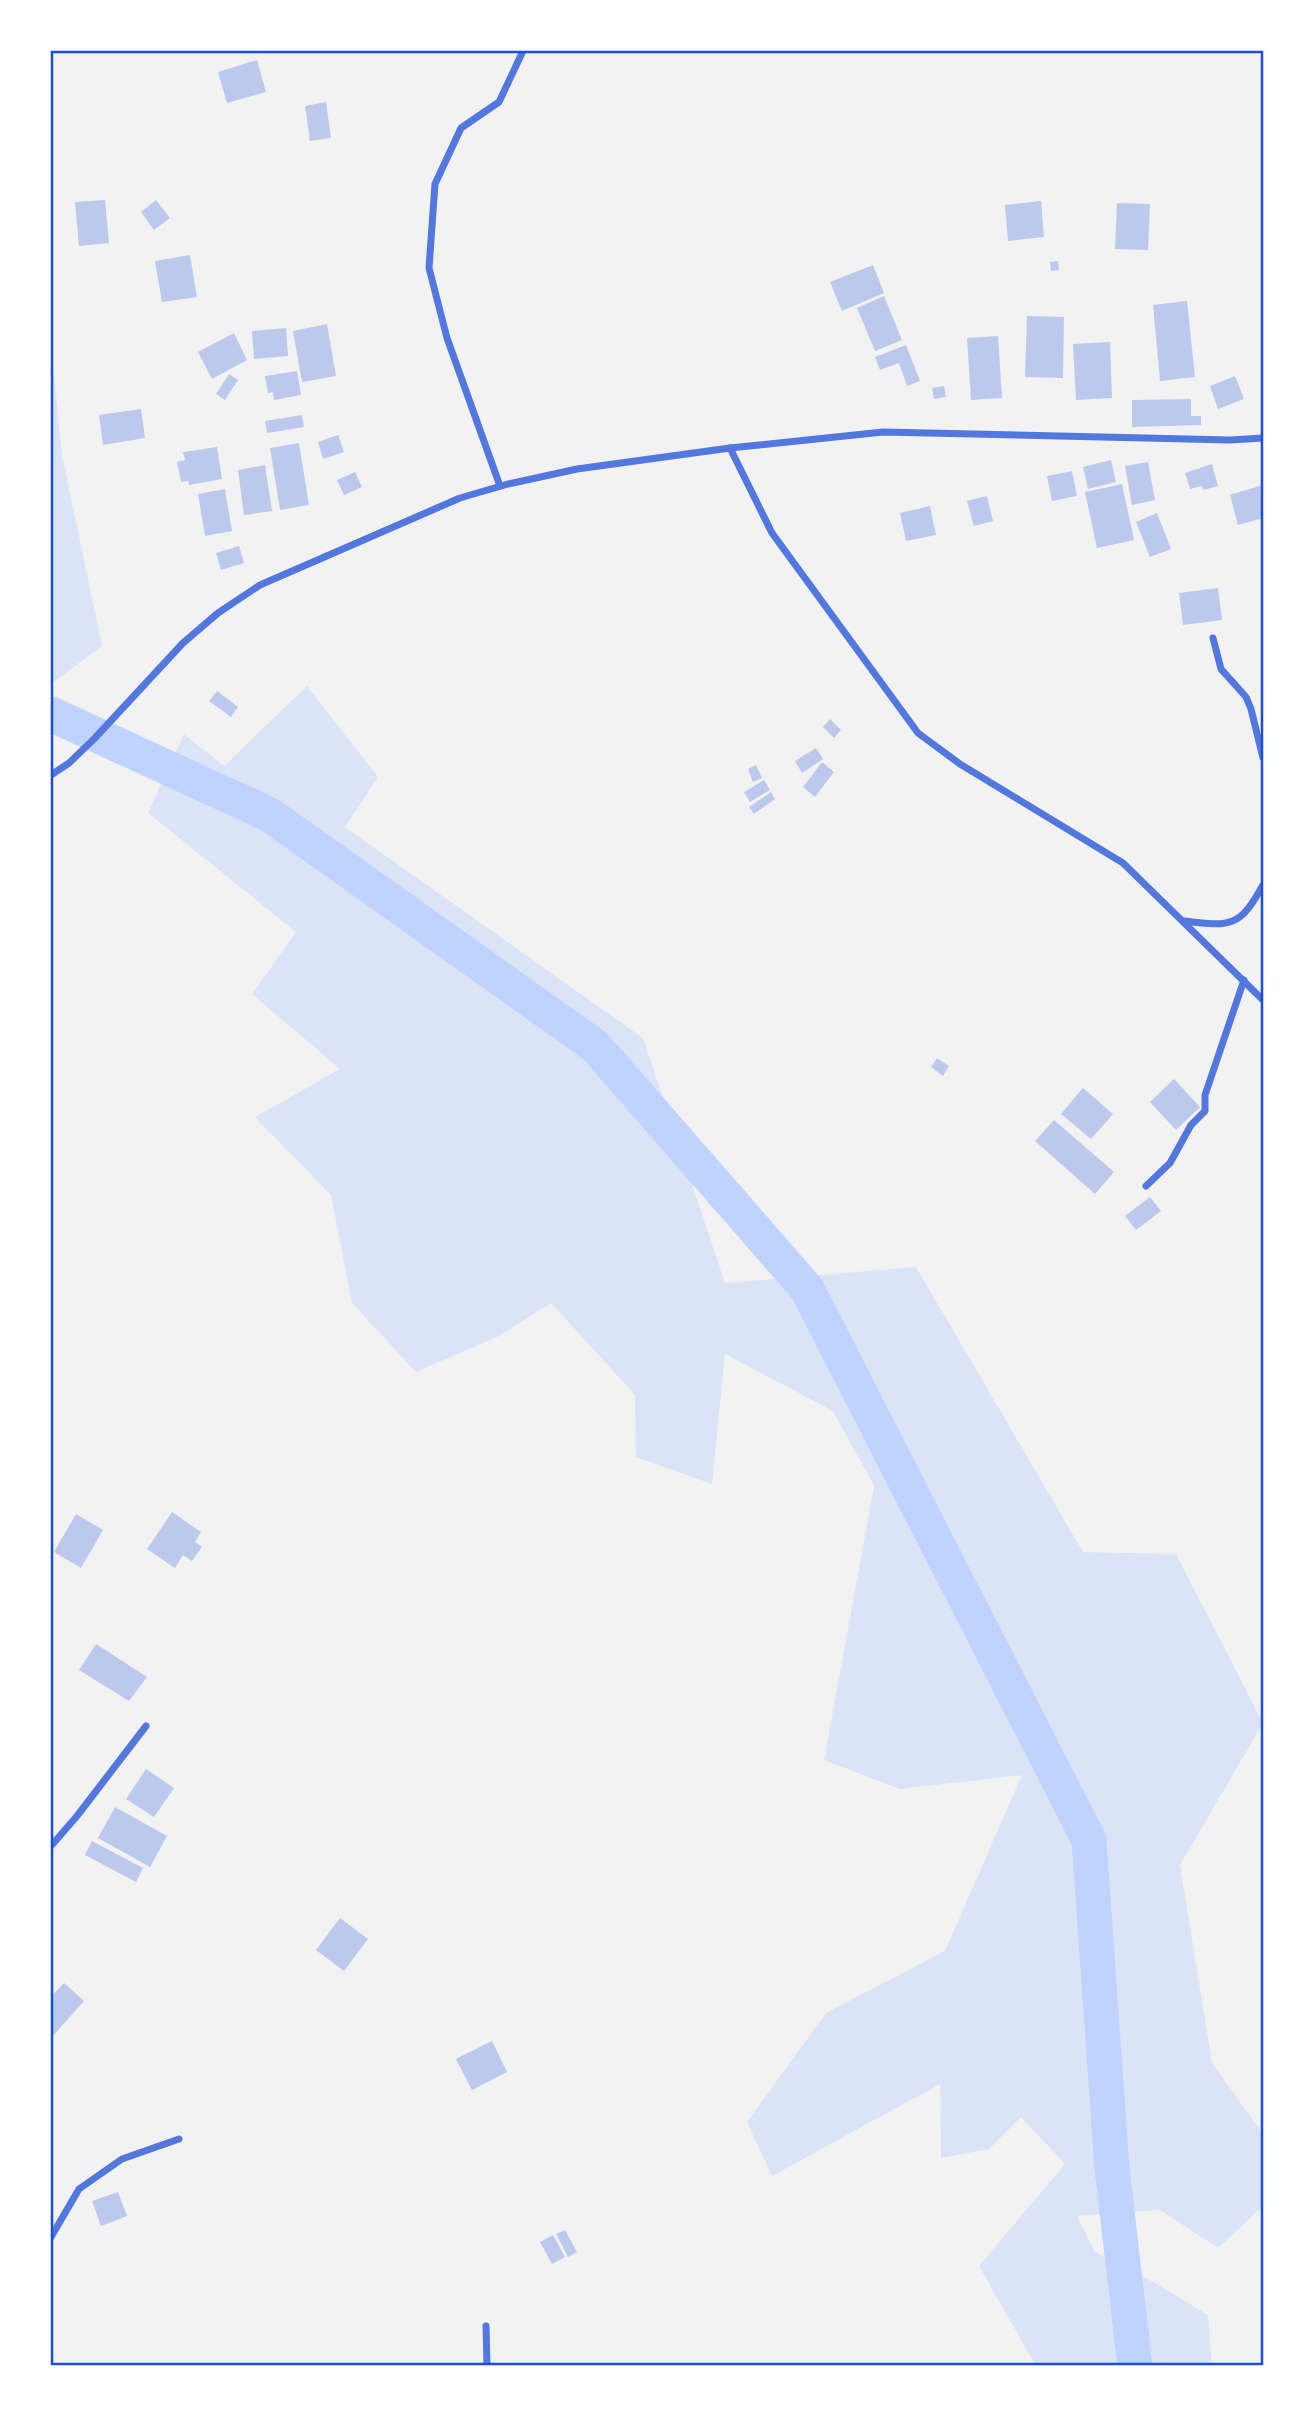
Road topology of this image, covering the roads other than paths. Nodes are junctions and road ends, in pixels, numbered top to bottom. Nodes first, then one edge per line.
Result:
1 (523, 51) edge
2 (1263, 438) edge
3 (730, 448) junction
4 (500, 486) junction
5 (1213, 638) dead end
6 (1263, 758) edge
7 (51, 775) edge
8 (1263, 885) edge
9 (1185, 921) junction
10 (1244, 980) junction
11 (1263, 1000) edge
12 (1146, 1186) dead end
13 (146, 1726) dead end
14 (51, 1846) edge
15 (179, 2139) dead end
16 (51, 2237) edge
17 (486, 2326) dead end
18 (487, 2366) edge

1 - 4 street
2 - 3 street
3 - 4 street
3 - 9 street
4 - 7 street
5 - 6 street
8 - 9 street
9 - 10 street
10 - 11 street
10 - 12 street
13 - 14 street
15 - 16 street
17 - 18 street

